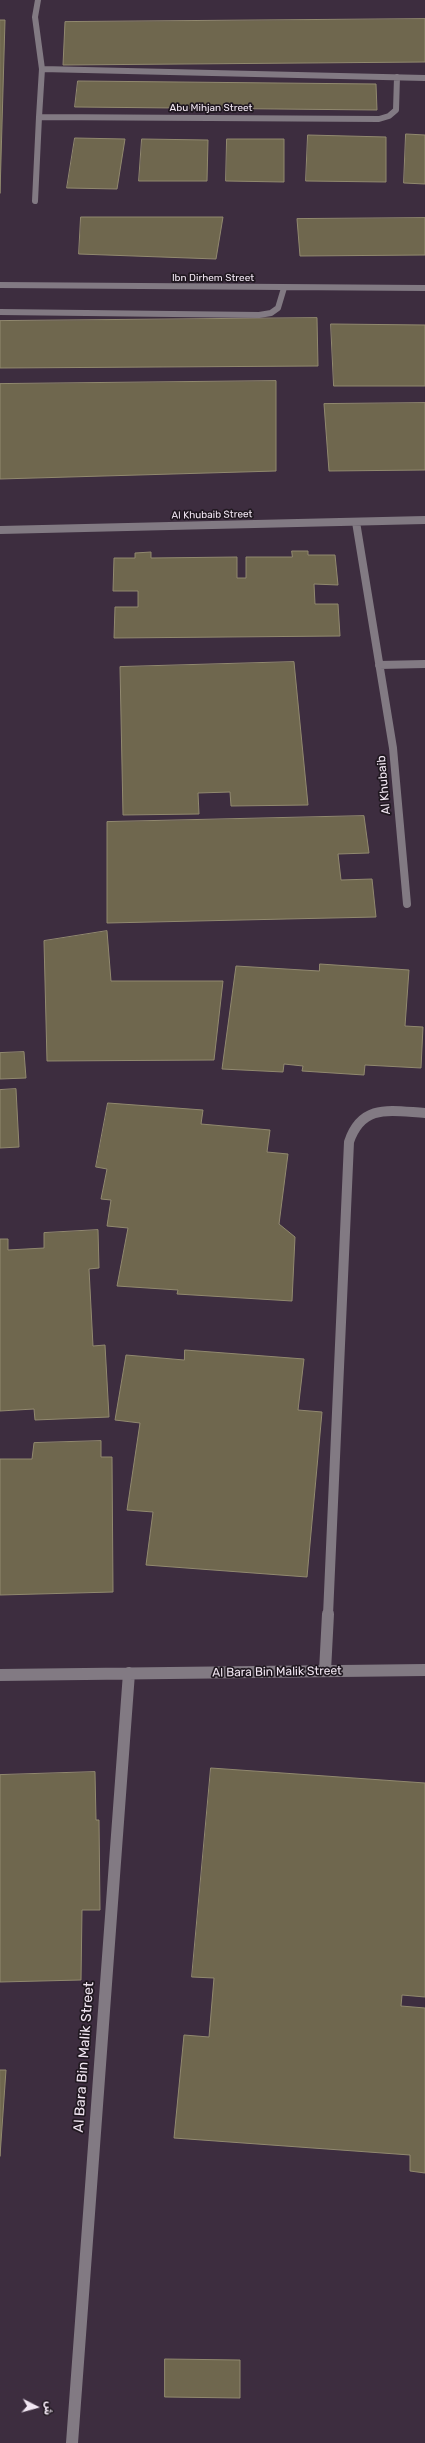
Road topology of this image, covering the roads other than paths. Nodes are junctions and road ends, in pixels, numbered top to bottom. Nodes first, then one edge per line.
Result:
1 (38, 0) edge
2 (42, 69) junction
3 (397, 77) junction
4 (425, 78) edge
5 (39, 117) junction
6 (35, 201) dead end
7 (0, 285) edge
8 (284, 288) junction
9 (425, 288) edge
10 (0, 312) edge
11 (425, 520) edge
12 (356, 522) junction
13 (0, 530) edge
14 (379, 664) junction
15 (425, 664) edge
16 (407, 904) dead end
17 (425, 1114) edge
18 (425, 1670) edge
19 (325, 1671) junction
20 (0, 1674) edge
21 (129, 1674) junction
22 (72, 2443) edge

1 - 2 street
2 - 3 street
2 - 5 street
3 - 4 street
3 - 5 street, Abu Mihjan Street
5 - 6 street
7 - 8 street, Ibn Dirhem Street
8 - 9 street, Ibn Dirhem Street
8 - 10 street
11 - 12 street, Al Khubaib Street
12 - 13 street, Al Khubaib Street
12 - 14 street, Al Khubaib
14 - 15 street
14 - 16 street, Al Khubaib
17 - 19 street
18 - 19 street, Al Bara Bin Malik Street
19 - 21 street, Al Bara Bin Malik Street
20 - 21 street, Al Bara Bin Malik Street
21 - 22 street, Al Bara Bin Malik Street

